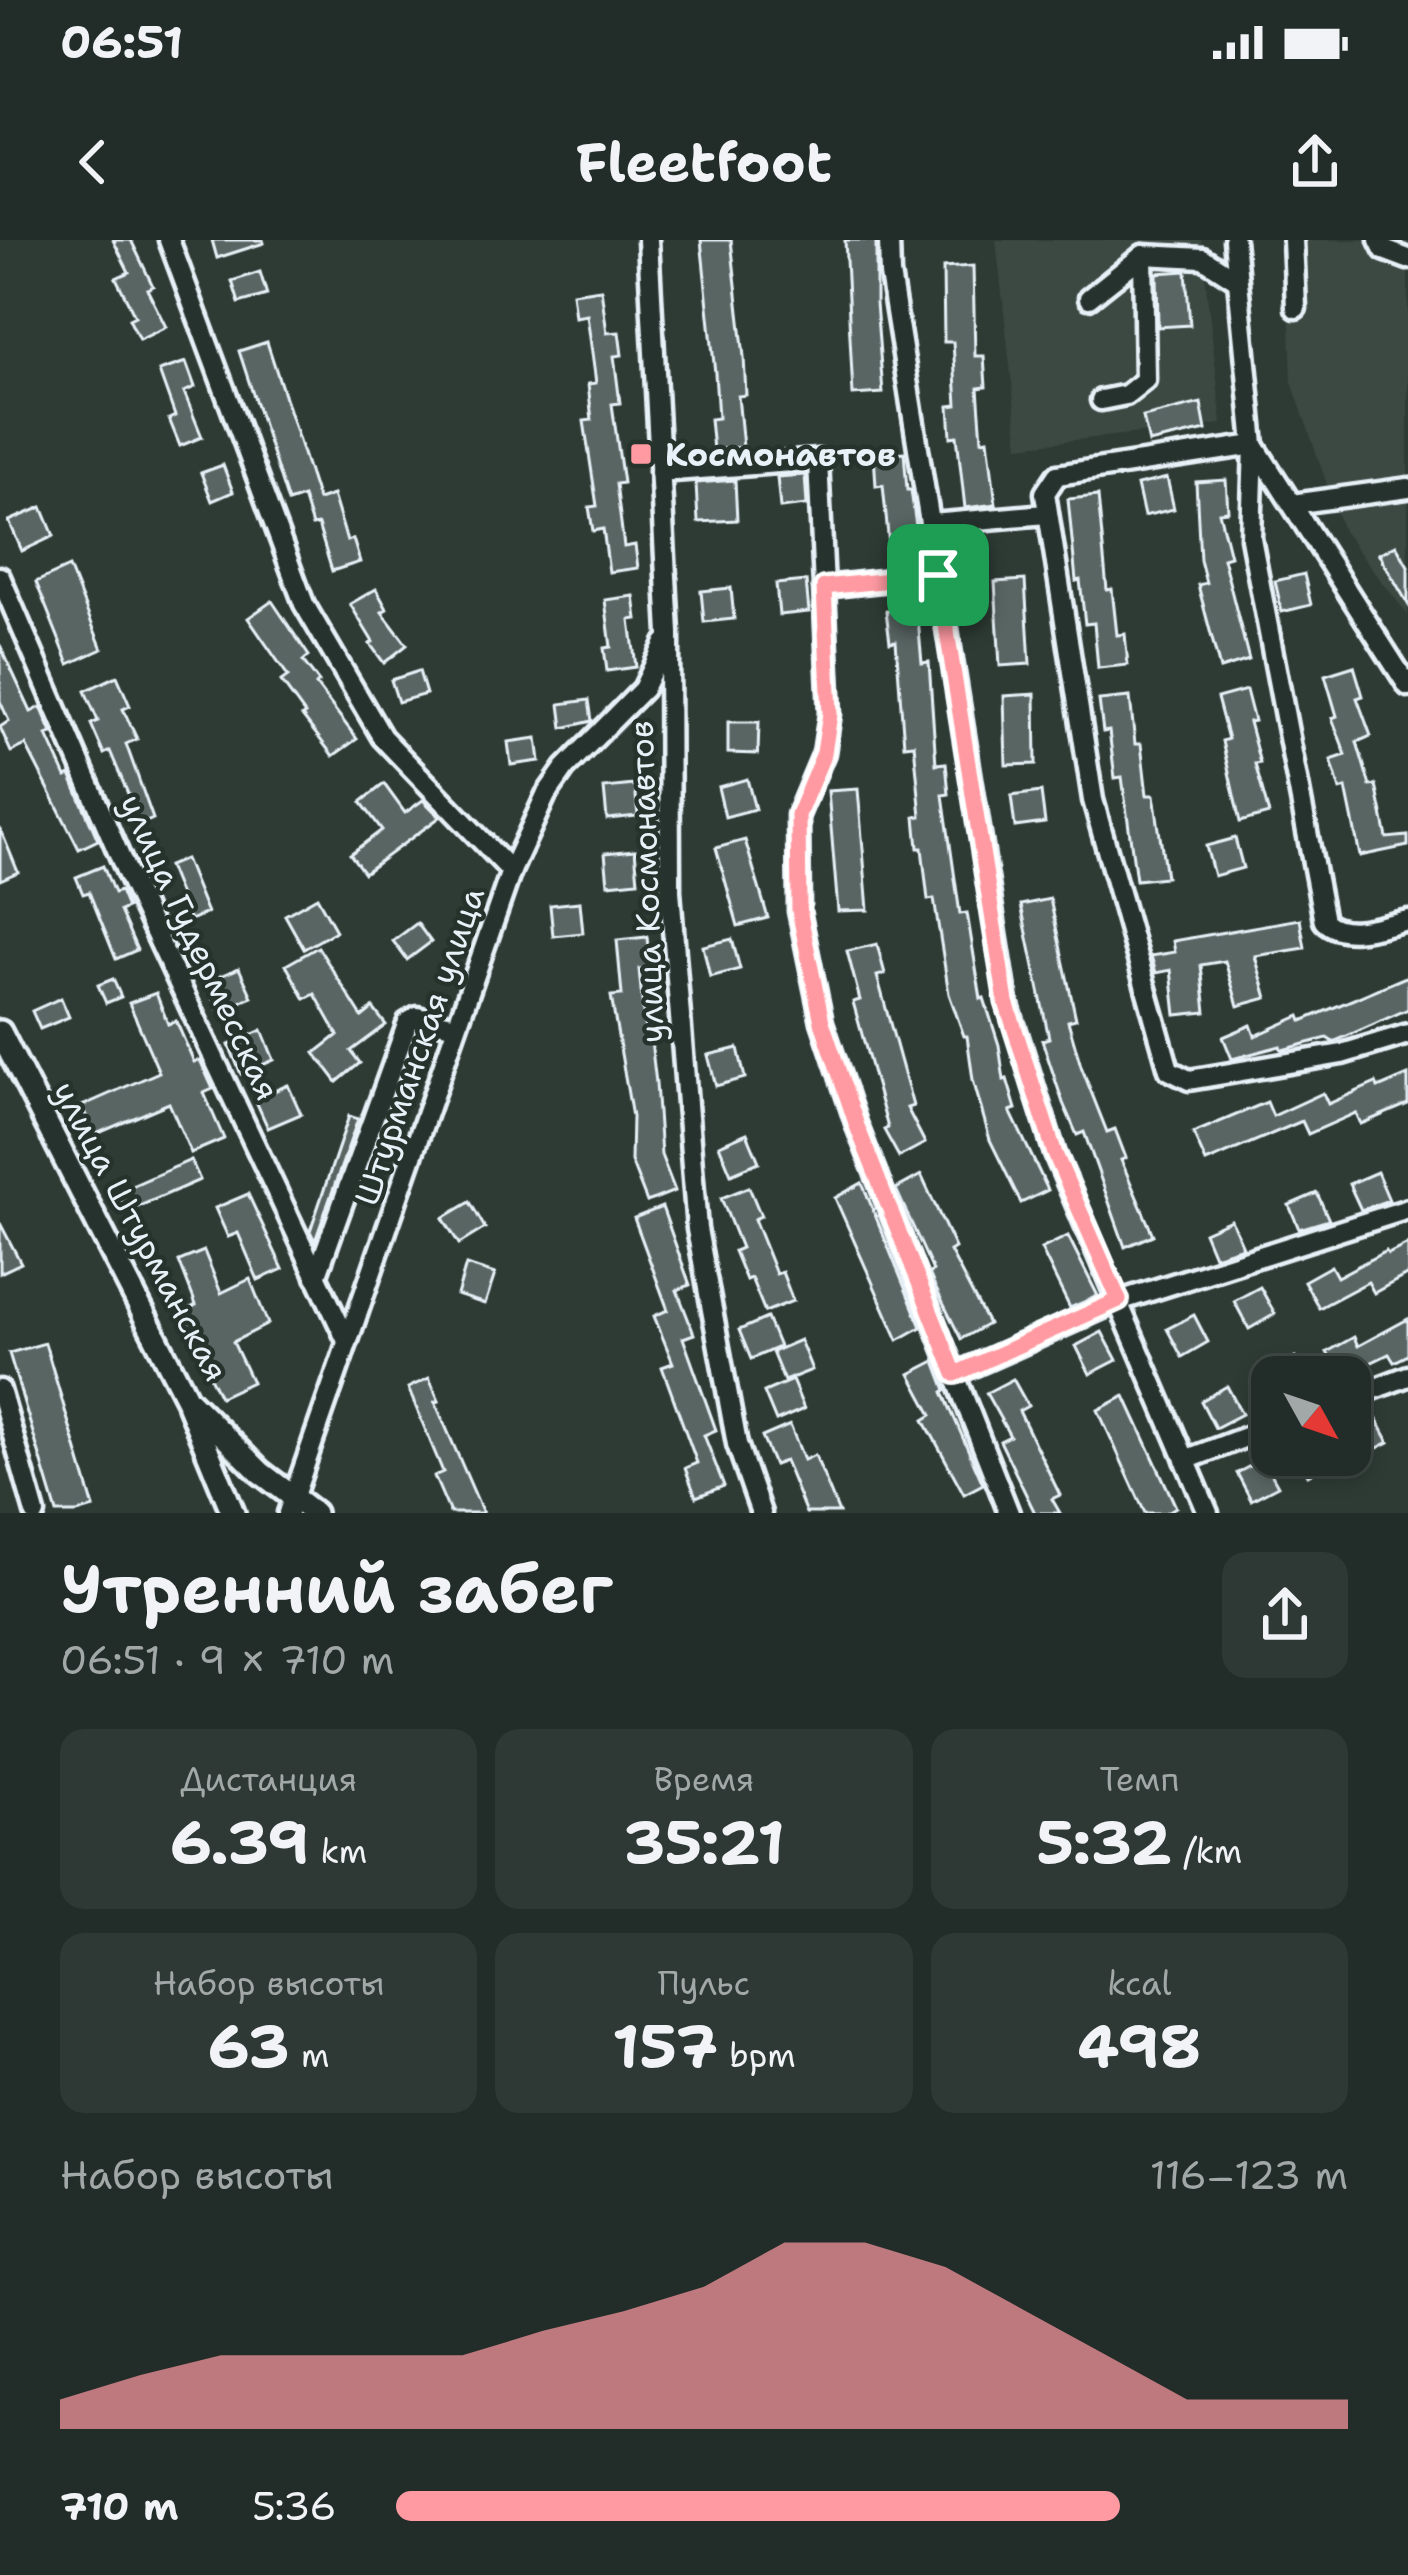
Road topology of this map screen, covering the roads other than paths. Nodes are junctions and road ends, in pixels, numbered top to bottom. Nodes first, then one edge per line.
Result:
1 (170, 240) edge
2 (648, 240) edge
3 (889, 240) edge
4 (1234, 240) edge
5 (1293, 240) edge
6 (1379, 240) edge
7 (1143, 255) junction
8 (1408, 259) edge
9 (1237, 280) junction
10 (1089, 298) dead end
11 (1296, 308) dead end
12 (1101, 400) dead end
13 (1254, 445) junction
14 (660, 472) junction
15 (1408, 488) edge
16 (1292, 503) junction
17 (1046, 514) junction
18 (932, 524) junction
19 (938, 575) junction
20 (0, 577) edge
21 (824, 587) junction
22 (669, 633) junction
23 (1398, 650) edge
24 (1408, 686) edge
25 (511, 871) junction
26 (1408, 920) edge
27 (456, 1026) junction
28 (0, 1032) edge
29 (1408, 1034) edge
30 (1408, 1209) edge
31 (316, 1276) junction
32 (1119, 1300) junction
33 (346, 1341) junction
34 (955, 1374) junction
35 (1408, 1376) edge
36 (0, 1390) edge
37 (1371, 1390) edge
38 (184, 1395) junction
39 (1251, 1435) edge
40 (1185, 1460) junction
41 (291, 1505) edge
42 (35, 1513) edge
43 (232, 1513) edge
44 (314, 1513) edge
45 (761, 1513) edge
46 (1009, 1513) edge
47 (1208, 1513) edge

1 - 25 street
2 - 14 street, улица Космонавтов
3 - 18 street
4 - 9 street
5 - 11 street
6 - 8 street
7 - 9 street
7 - 10 street
7 - 12 street
9 - 13 street
13 - 16 street
13 - 17 street
13 - 26 street
14 - 21 street
14 - 22 street, улица Космонавтов
15 - 16 street
16 - 23 street
17 - 18 street
17 - 29 street
18 - 19 street
19 - 21 street
19 - 32 street
20 - 31 street, улица Гудермесская
21 - 34 street
22 - 25 street, Штурманская улица
22 - 45 street, улица Космонавтов
23 - 24 street
25 - 27 street, Штурманская улица
27 - 31 street
27 - 33 street, Штурманская улица
28 - 38 main road, улица Штурманская
30 - 32 street
31 - 33 street, улица Гудермесская
32 - 34 street
32 - 40 street
33 - 41 street, Штурманская улица
34 - 46 street
35 - 37 street
36 - 42 street
38 - 41 main road, улица Штурманская
38 - 43 main road
39 - 40 street
40 - 47 street
41 - 44 main road

